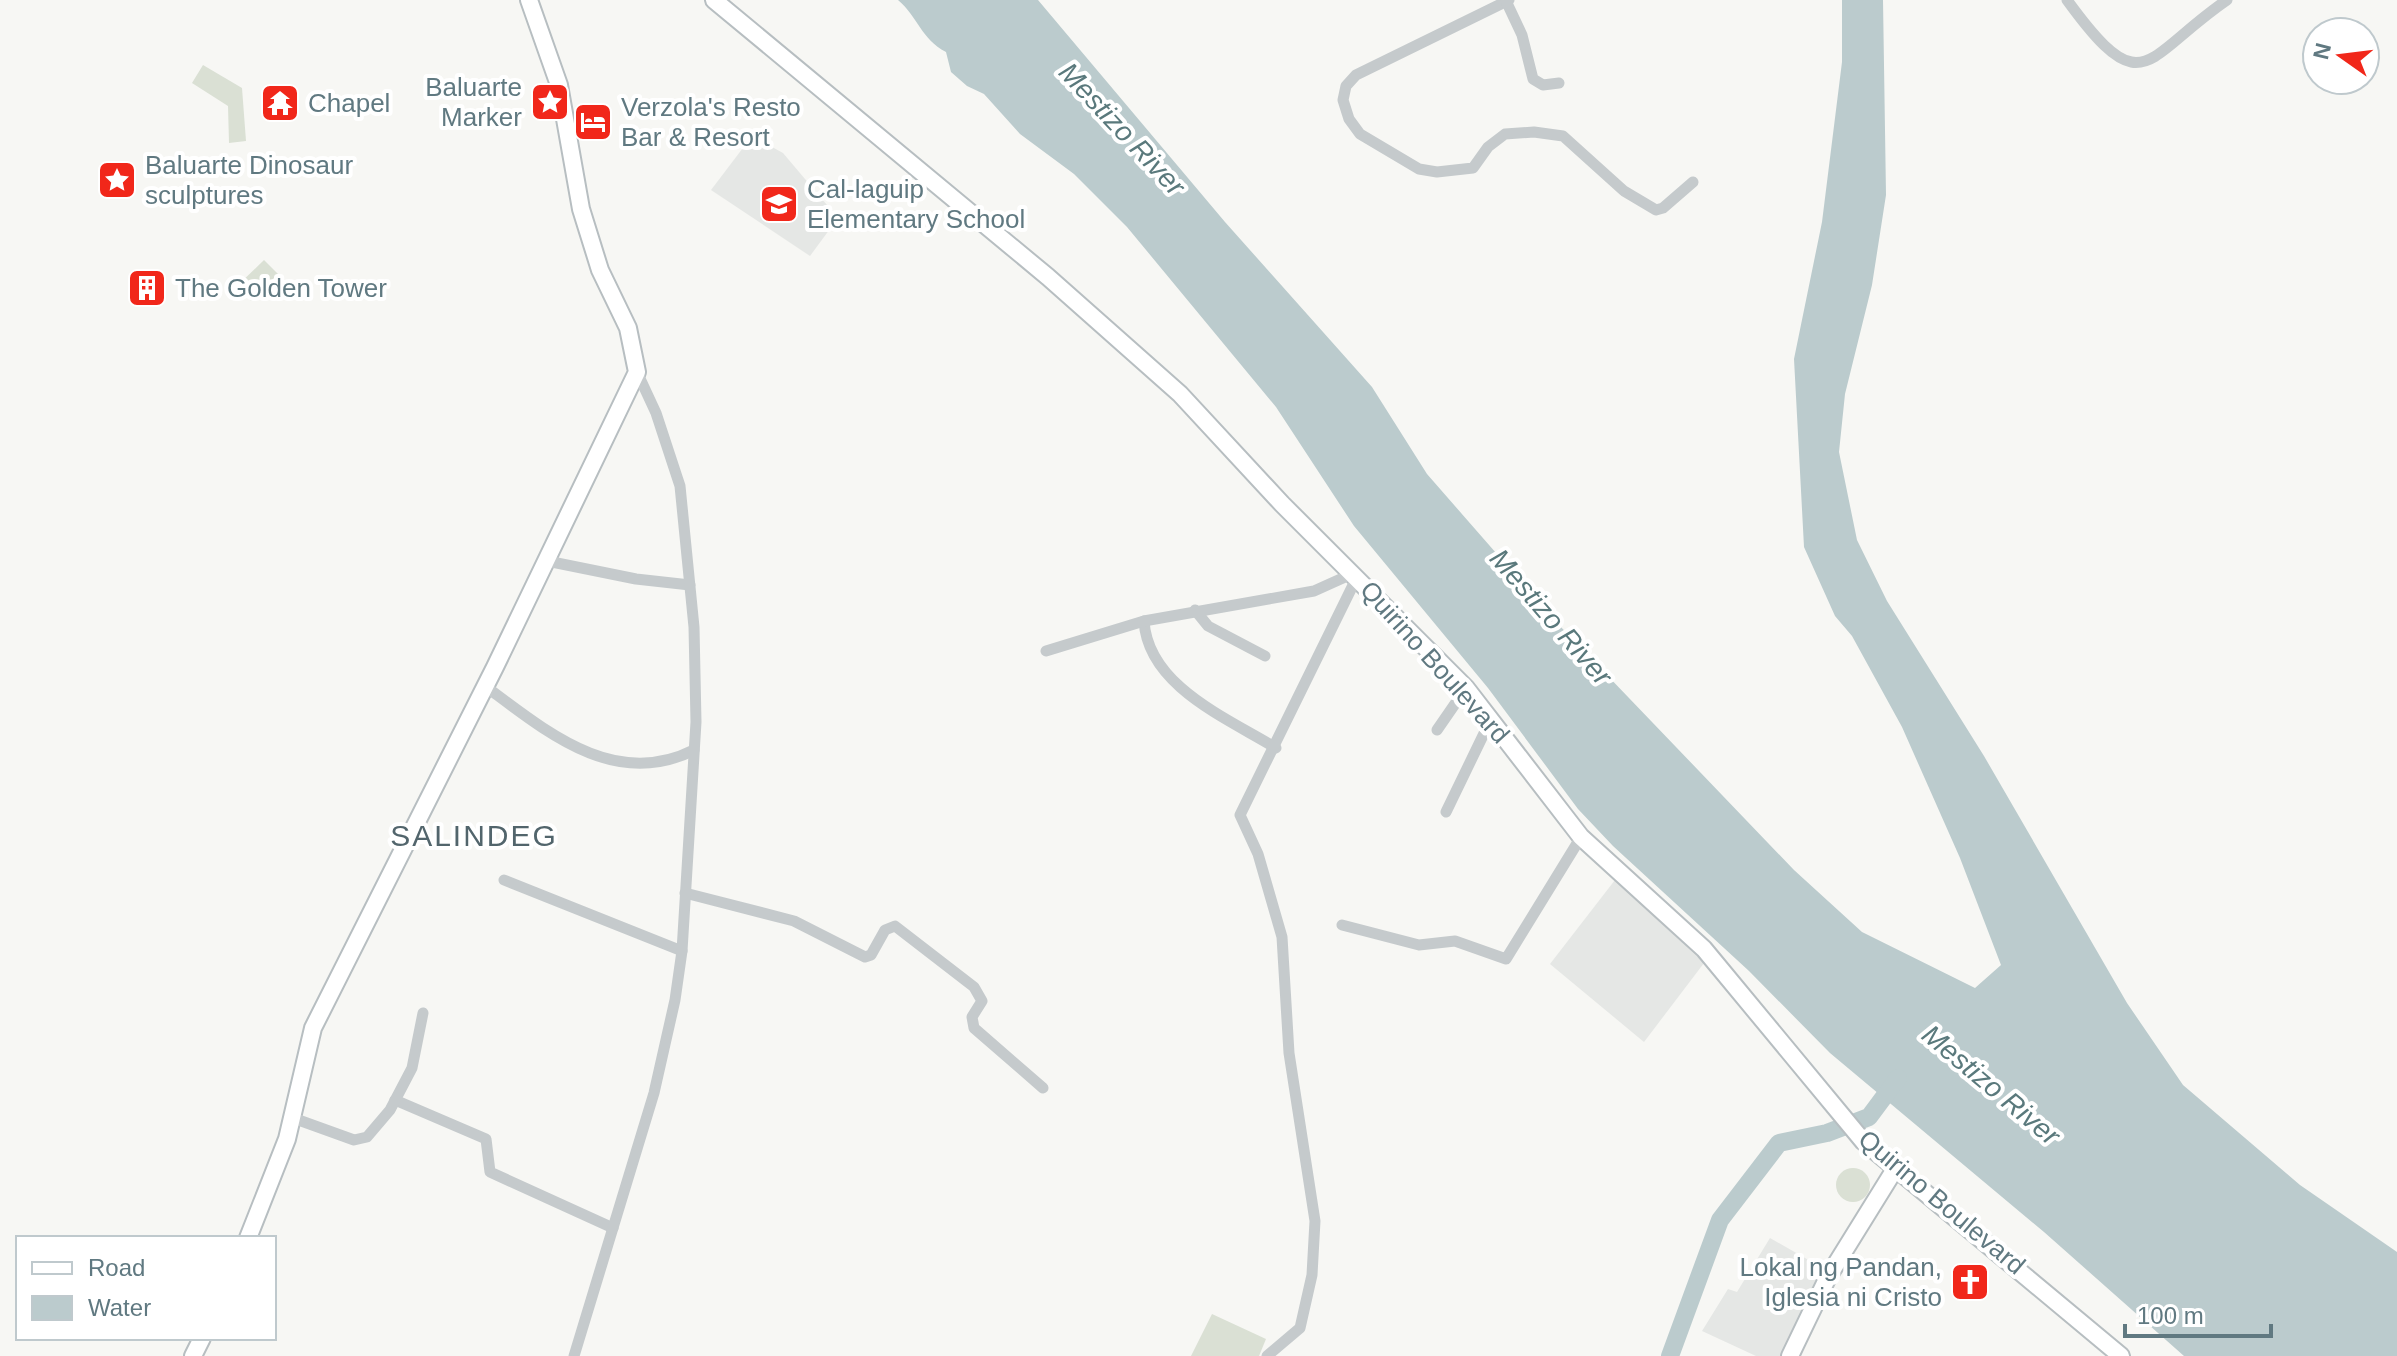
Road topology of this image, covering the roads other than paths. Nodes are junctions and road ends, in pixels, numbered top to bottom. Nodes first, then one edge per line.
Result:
1 (529, 0) edge
2 (714, 0) edge
3 (2067, 0) edge
4 (2227, 0) edge
5 (1508, 1) edge
6 (1559, 83) dead end
7 (1693, 182) dead end
8 (637, 372) junction
9 (547, 561) junction
10 (1355, 575) junction
11 (690, 585) junction
12 (1195, 610) junction
13 (1144, 621) junction
14 (1046, 651) dead end
15 (1265, 656) dead end
16 (485, 686) junction
17 (1466, 688) junction
18 (1491, 719) junction
19 (1437, 730) dead end
20 (1276, 748) junction
21 (694, 750) junction
22 (1446, 812) dead end
23 (1581, 837) junction
24 (504, 880) dead end
25 (685, 893) junction
26 (1342, 925) dead end
27 (682, 951) junction
28 (423, 1013) dead end
29 (1043, 1088) dead end
30 (395, 1100) junction
31 (293, 1118) junction
32 (1895, 1169) junction
33 (613, 1228) junction
34 (249, 1236) edge
35 (574, 1356) edge
36 (1267, 1356) edge
37 (1790, 1356) edge
38 (2121, 1356) edge

1 - 8 street
2 - 10 street, Quirino Boulevard
3 - 4 street
5 - 6 street
5 - 7 street
8 - 9 street
8 - 11 street
9 - 11 street
9 - 16 street
10 - 12 street
10 - 17 street, Quirino Boulevard
10 - 20 street
11 - 21 street
12 - 13 street
12 - 15 street
13 - 14 street
13 - 20 street
16 - 21 street
16 - 31 street
17 - 18 street, Quirino Boulevard
17 - 19 street
18 - 22 street
18 - 23 street, Quirino Boulevard
20 - 36 street
21 - 25 street
23 - 26 street
23 - 32 street, Quirino Boulevard
24 - 27 street
25 - 27 street
25 - 29 street
27 - 33 street
28 - 30 street
30 - 31 street
30 - 33 street
31 - 34 street
32 - 37 street
32 - 38 street, Quirino Boulevard
33 - 35 street

